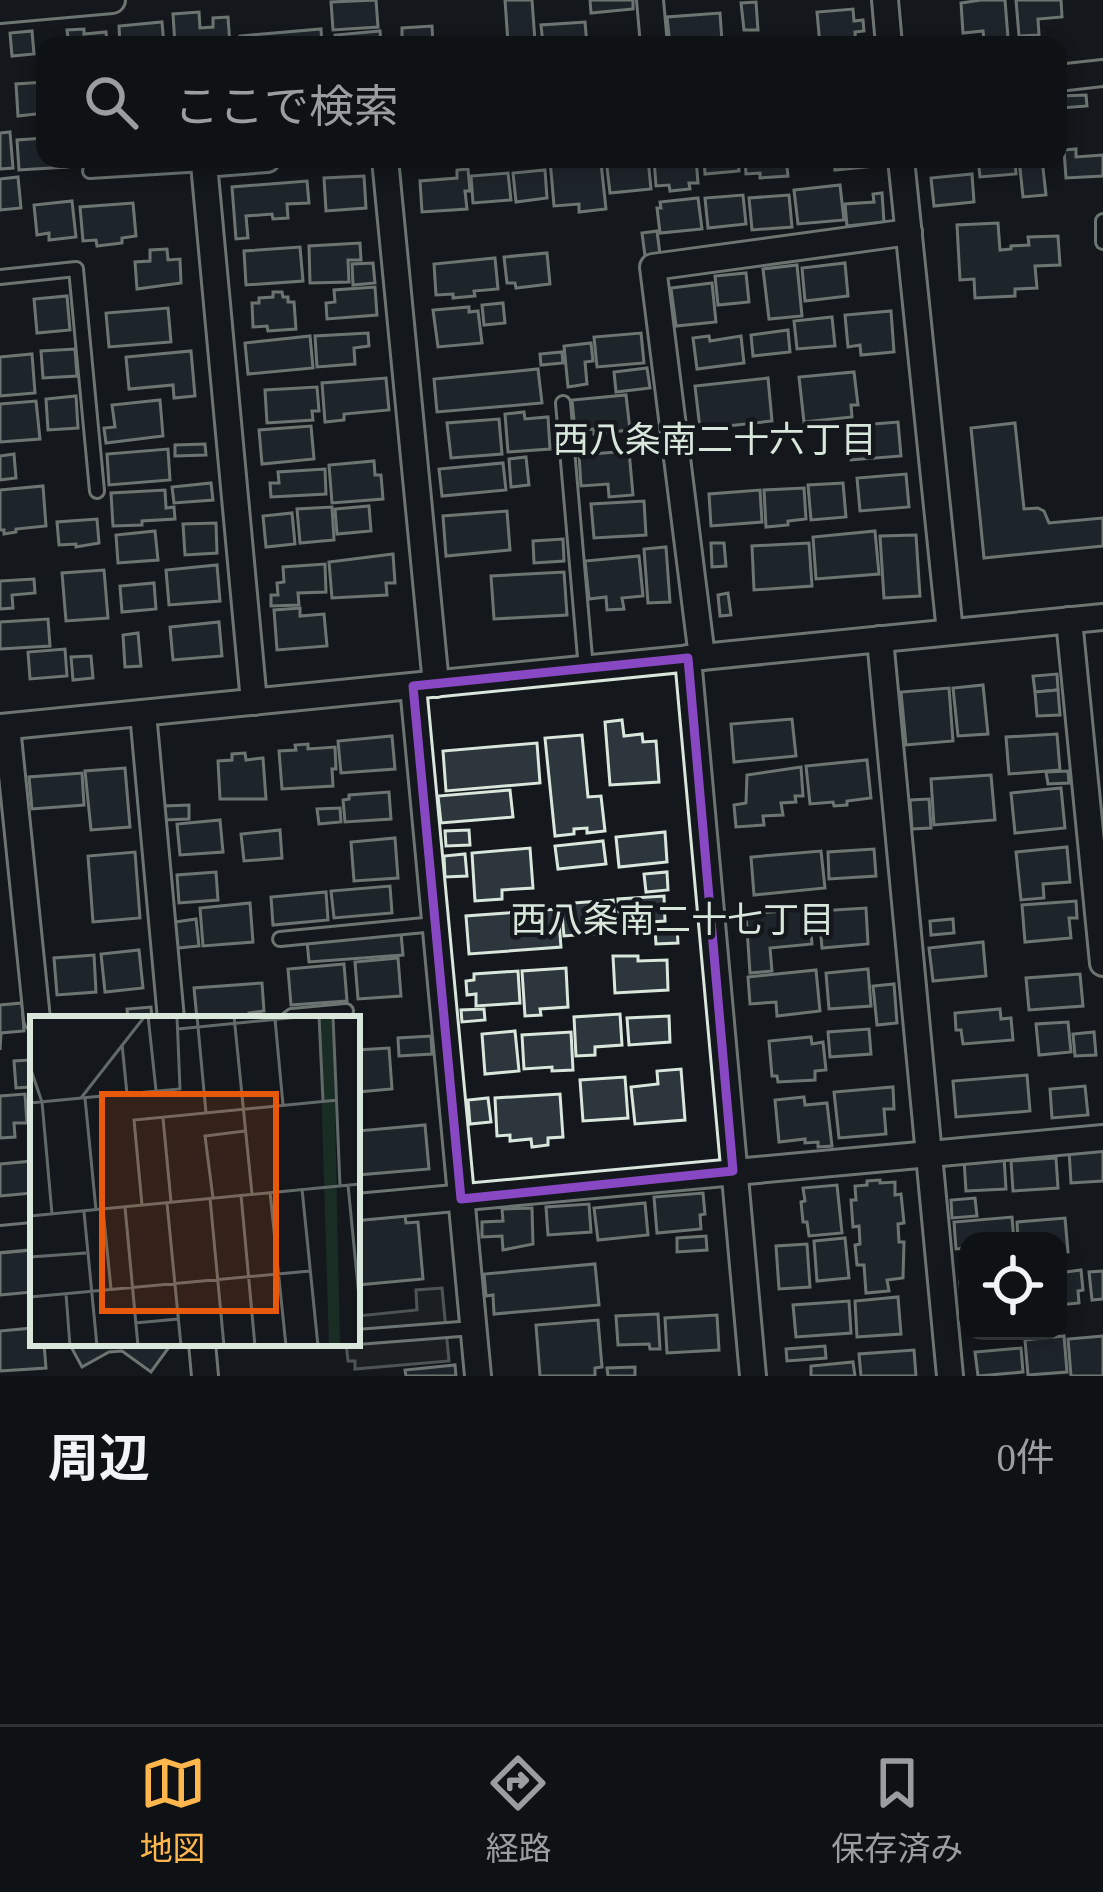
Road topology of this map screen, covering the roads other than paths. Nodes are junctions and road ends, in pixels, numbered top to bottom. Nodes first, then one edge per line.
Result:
1 (112, 0) edge
2 (650, 0) edge
3 (885, 0) edge
4 (0, 10) edge
5 (653, 36) edge
6 (888, 36) edge
7 (1103, 73) edge
8 (1067, 77) edge
9 (139, 168) edge
10 (204, 168) edge
11 (386, 168) edge
12 (902, 168) edge
13 (90, 171) dead end
14 (1103, 220) edge
15 (909, 232) junction
16 (1103, 242) edge
17 (0, 277) edge
18 (563, 403) dead end
19 (97, 491) dead end
20 (1103, 617) edge
21 (1069, 620) junction
22 (950, 632) junction
23 (880, 639) junction
24 (695, 658) junction
25 (586, 669) junction
26 (425, 685) junction
27 (254, 702) junction
28 (143, 713) junction
29 (3, 727) edge
30 (436, 924) junction
31 (280, 939) dead end
32 (1103, 963) edge
33 (346, 1011) dead end
34 (37, 1016) edge
35 (171, 1016) edge
36 (292, 1016) edge
37 (1103, 1138) edge
38 (927, 1156) junction
39 (733, 1171) junction
40 (461, 1199) junction
41 (360, 1208) edge
42 (30, 1236) edge
43 (0, 1239) edge
44 (473, 1328) junction
45 (360, 1337) edge
46 (202, 1346) edge
47 (205, 1376) edge
48 (478, 1376) edge
49 (753, 1376) edge
50 (950, 1376) edge

1 - 4 street
2 - 5 street
3 - 6 street
7 - 8 street
9 - 13 lane
10 - 27 street
11 - 26 street
12 - 15 street
14 - 16 lane
15 - 22 street
15 - 24 street
17 - 19 lane
18 - 25 lane
20 - 21 street
21 - 22 street
21 - 32 street
22 - 23 street
23 - 24 street
23 - 38 street
24 - 25 street
24 - 39 street
25 - 26 street
26 - 27 street
26 - 30 street
27 - 28 street
28 - 29 street
28 - 35 street
29 - 34 street
30 - 31 lane
30 - 40 street
33 - 36 lane
37 - 38 street
38 - 39 street
38 - 50 street
39 - 40 street
39 - 49 street
40 - 41 street
40 - 44 street
42 - 43 street
44 - 45 lane
44 - 48 street
46 - 47 street

